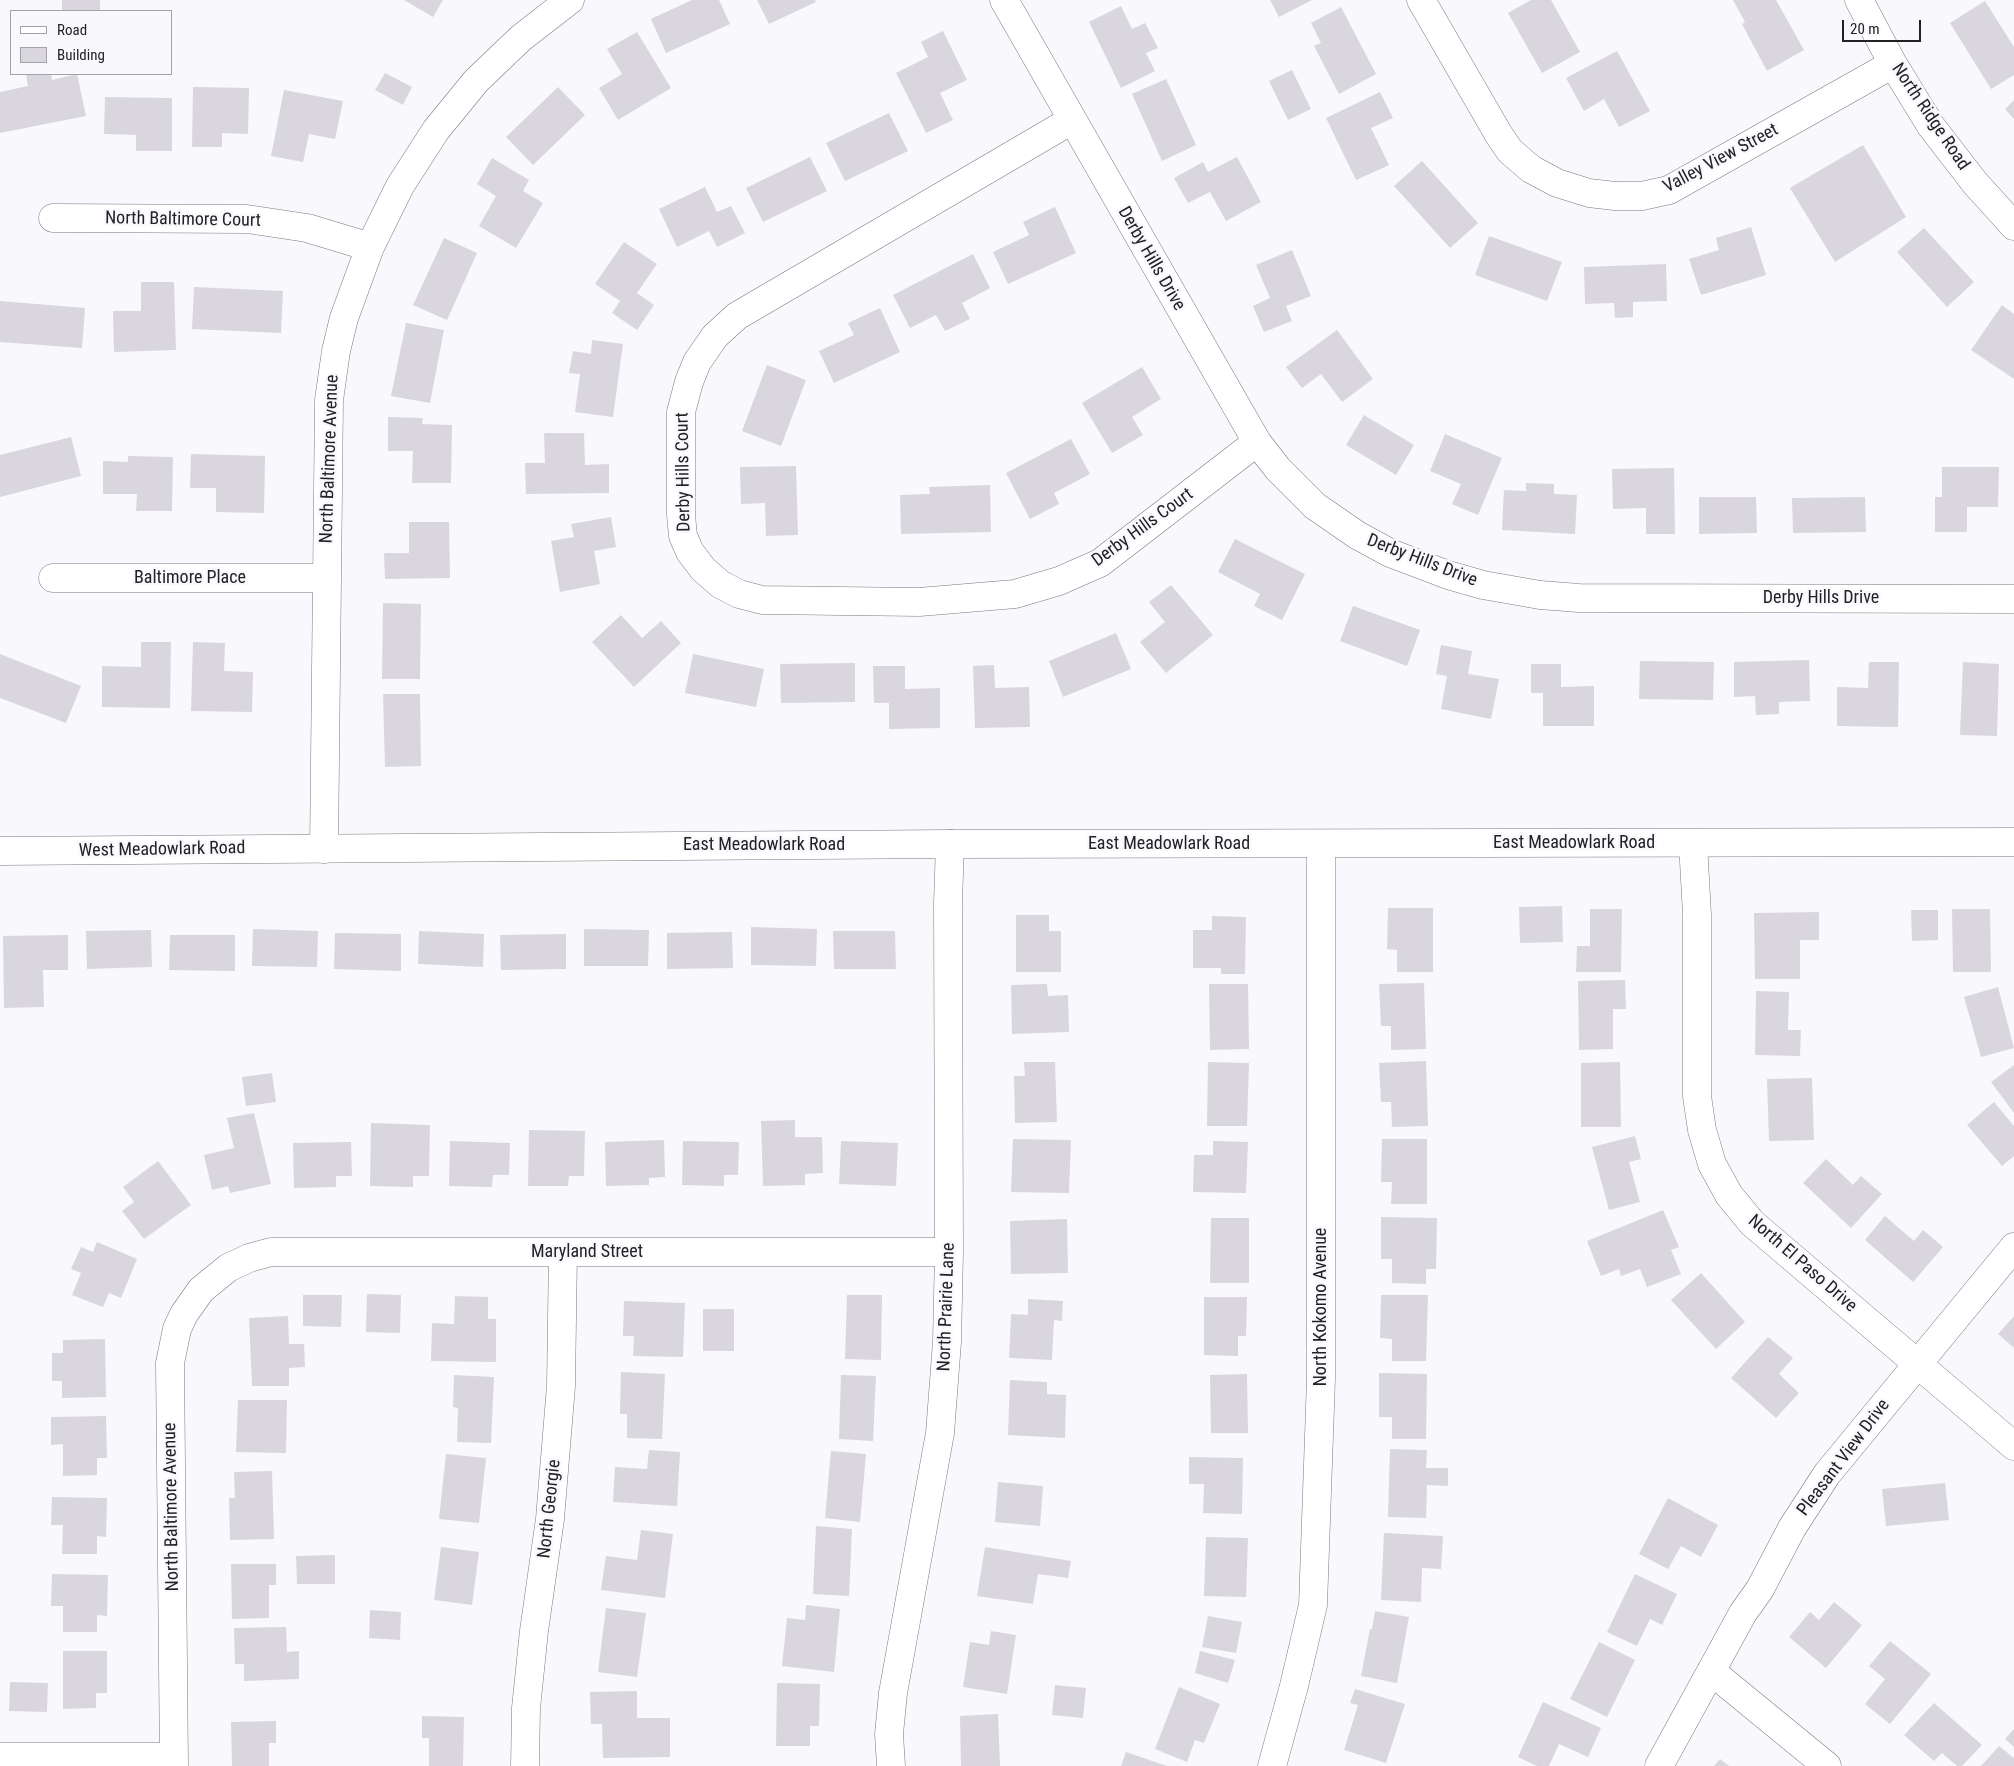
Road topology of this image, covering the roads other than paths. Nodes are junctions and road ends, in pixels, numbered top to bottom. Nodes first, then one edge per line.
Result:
1 (570, 0) edge
2 (1004, 0) edge
3 (1421, 0) edge
4 (1859, 0) edge
5 (1894, 64) junction
6 (1072, 120) junction
7 (53, 218) dead end
8 (2014, 226) edge
9 (370, 247) junction
10 (1257, 442) junction
11 (53, 578) dead end
12 (326, 578) junction
13 (2014, 599) edge
14 (2014, 842) edge
15 (1692, 843) junction
16 (950, 844) junction
17 (1321, 844) junction
18 (324, 849) junction
19 (0, 852) edge
20 (2014, 1247) edge
21 (563, 1252) junction
22 (949, 1252) junction
23 (228, 1268) joint
24 (1917, 1364) junction
25 (2014, 1446) edge
26 (1711, 1671) junction
27 (0, 1757) edge
28 (174, 1761) edge
29 (525, 1766) edge
30 (891, 1766) edge
31 (1272, 1766) edge
32 (1659, 1766) edge
33 (1827, 1766) edge

1 - 9 street, North Baltimore Avenue
2 - 6 street, Derby Hills Drive
3 - 5 street, Valley View Street
4 - 5 street, North Ridge Road
5 - 8 street, North Ridge Road
6 - 10 street, Derby Hills Drive
6 - 10 street, Derby Hills Court
7 - 9 street, North Baltimore Court
9 - 12 street, North Baltimore Avenue
10 - 13 street, Derby Hills Drive
11 - 12 street, Baltimore Place
12 - 18 street, North Baltimore Avenue
14 - 15 street, East Meadowlark Road
15 - 17 street, East Meadowlark Road
15 - 24 street, North El Paso Drive
16 - 17 street, East Meadowlark Road
16 - 18 street, East Meadowlark Road
16 - 22 street, North Prairie Lane
17 - 31 street, North Kokomo Avenue
18 - 19 street, West Meadowlark Road
20 - 24 street, Pleasant View Drive
21 - 22 street, Maryland Street
21 - 23 street, Maryland Street
21 - 29 street, North Georgie
22 - 30 street, North Prairie Lane
23 - 28 street, North Baltimore Avenue
24 - 25 street, North El Paso Drive
24 - 26 street, Pleasant View Drive
26 - 32 street, Pleasant View Drive
26 - 33 street
27 - 28 street

